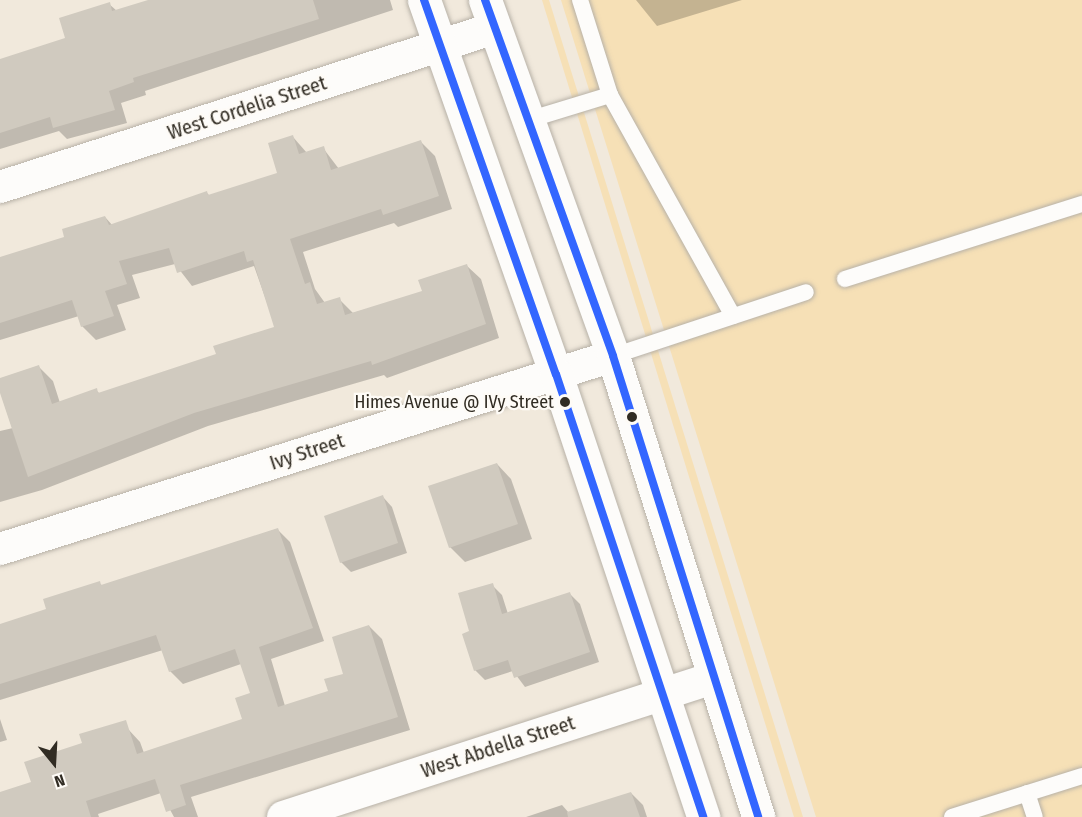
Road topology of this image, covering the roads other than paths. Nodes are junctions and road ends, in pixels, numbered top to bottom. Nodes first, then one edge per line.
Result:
1 (424, 0) edge
2 (580, 0) edge
3 (490, 14) edge
4 (438, 47) junction
5 (610, 95) junction
6 (528, 120) junction
7 (0, 187) edge
8 (1082, 204) edge
9 (845, 279) dead end
10 (806, 292) dead end
11 (733, 316) junction
12 (613, 356) junction
13 (556, 374) junction
14 (0, 549) edge
15 (714, 678) junction
16 (663, 694) junction
17 (1082, 776) edge
18 (1028, 793) junction
19 (284, 817) edge
20 (703, 817) edge
21 (758, 817) edge
22 (952, 817) edge
23 (1035, 817) edge

1 - 4 street
2 - 5 lane
3 - 4 street, West Cordelia Street
3 - 6 street
4 - 7 street, West Cordelia Street
4 - 13 street
5 - 6 lane
5 - 11 lane
6 - 12 street
8 - 9 lane
10 - 11 lane
11 - 12 lane
12 - 13 street, Ivy Street
12 - 15 street
13 - 14 street, Ivy Street
13 - 16 street
15 - 16 street, West Abdella Street
15 - 21 street
16 - 19 street, West Abdella Street
16 - 20 street
17 - 18 lane
18 - 22 lane
18 - 23 lane

